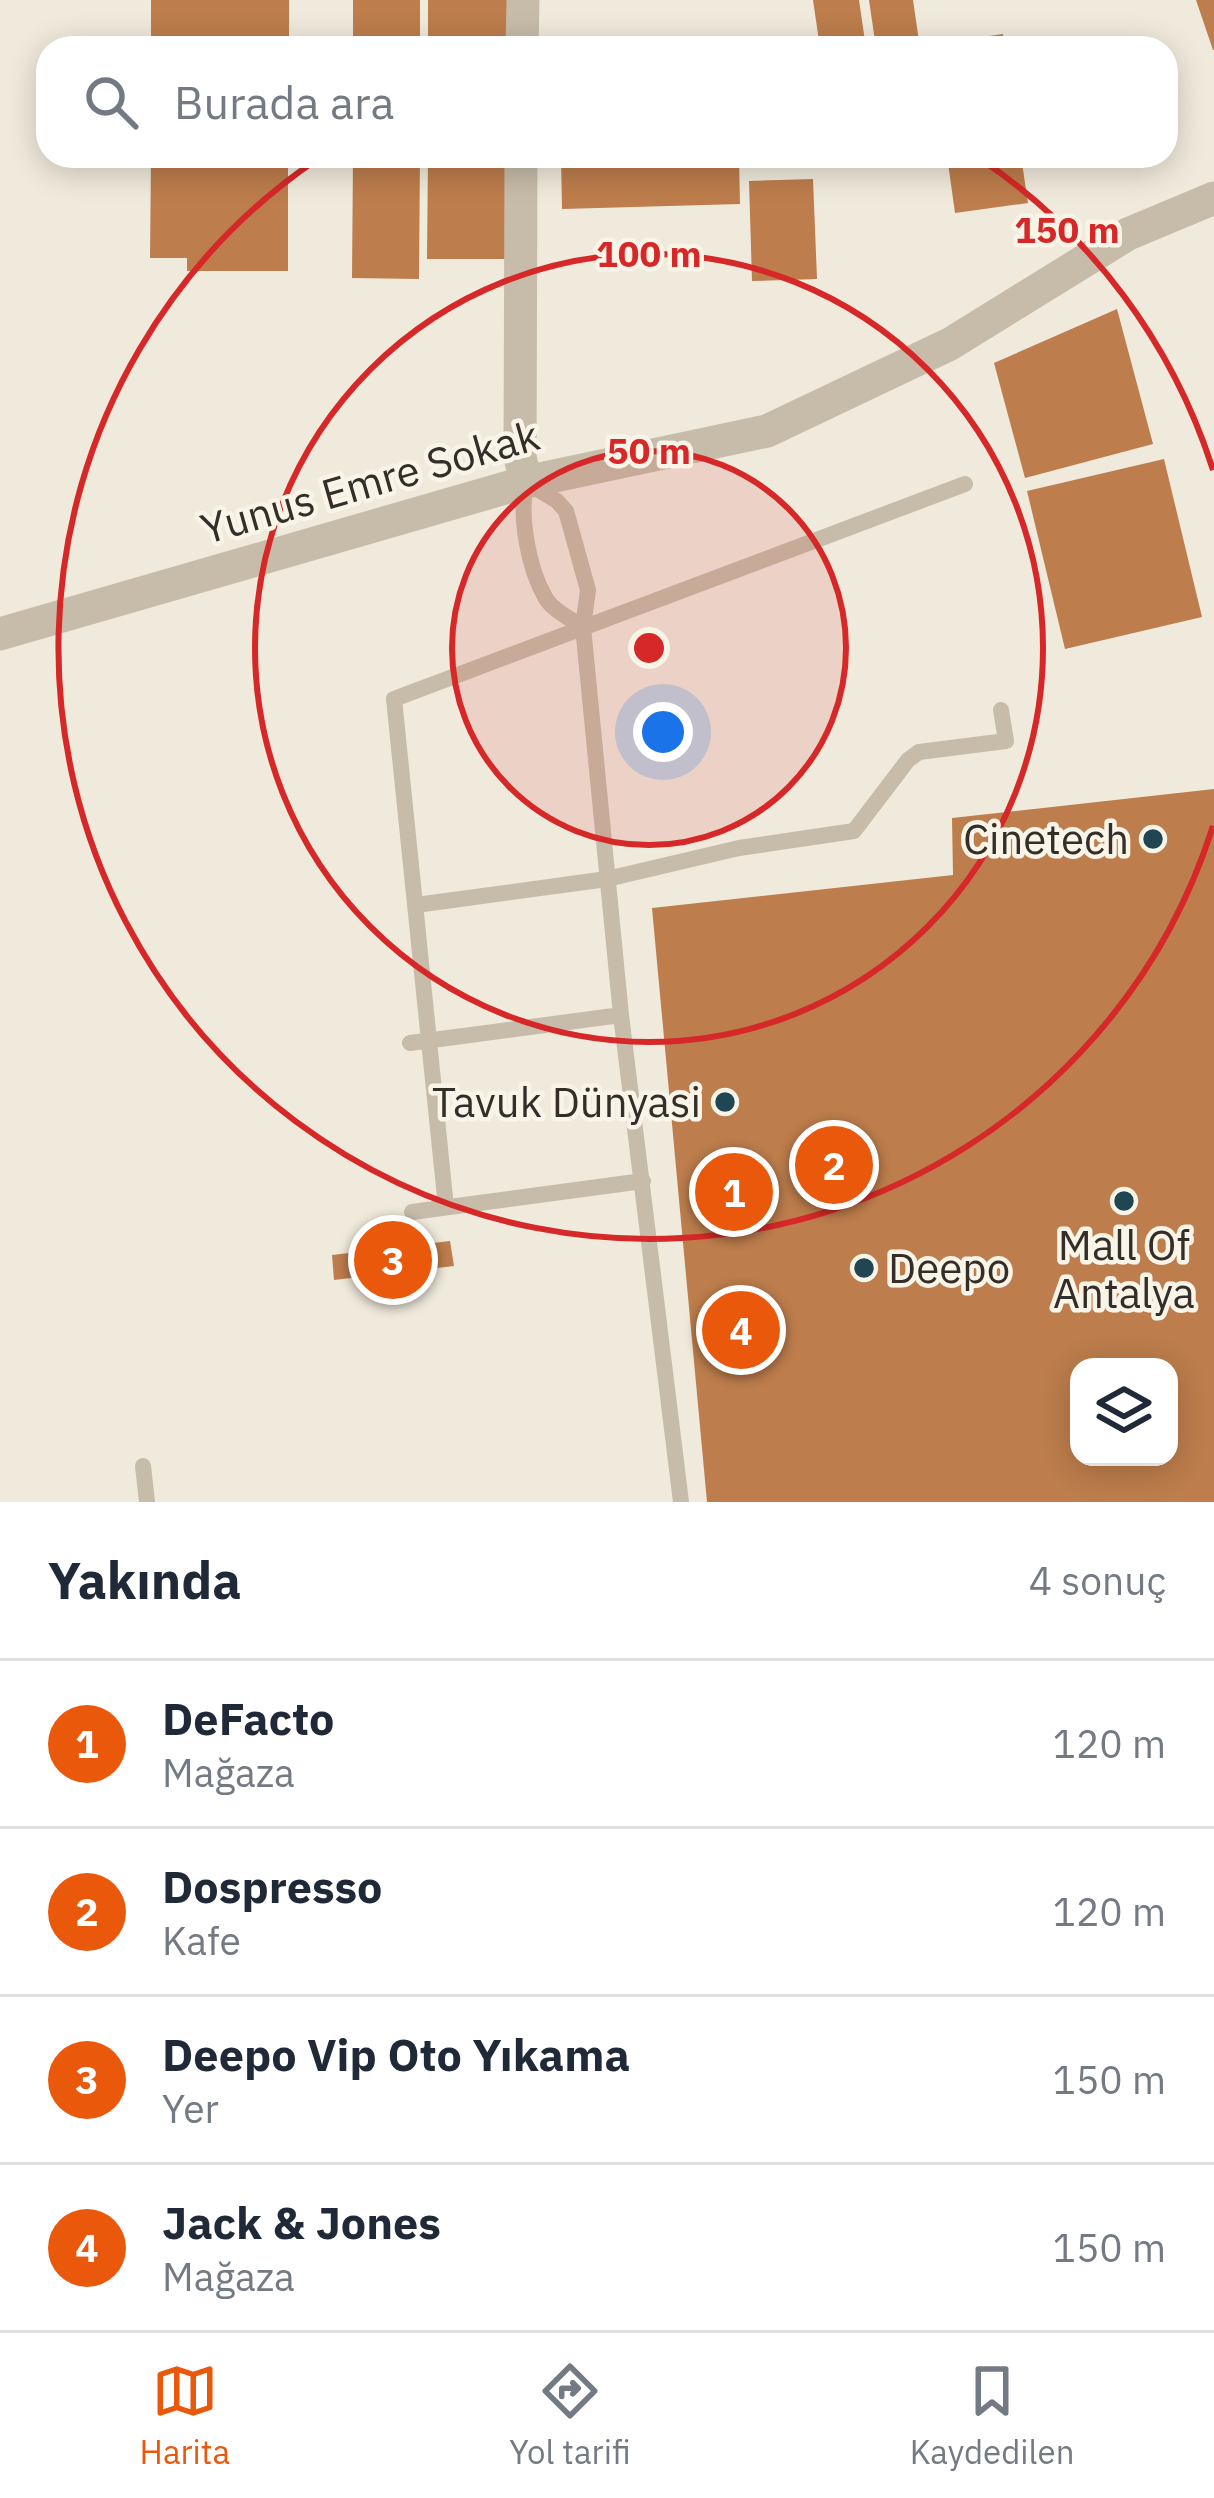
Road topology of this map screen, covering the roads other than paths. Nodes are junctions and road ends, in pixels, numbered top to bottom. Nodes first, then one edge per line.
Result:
1 (523, 0) edge
2 (522, 36) edge
3 (521, 168) edge
4 (1214, 198) edge
5 (526, 482) junction
6 (965, 484) dead end
7 (583, 627) junction
8 (0, 634) edge
9 (1001, 710) dead end
10 (607, 879) junction
11 (416, 904) junction
12 (621, 1016) junction
13 (431, 1040) junction
14 (410, 1043) dead end
15 (643, 1181) junction
16 (446, 1207) junction
17 (412, 1212) dead end
18 (143, 1466) dead end
19 (147, 1502) edge
20 (682, 1502) edge

1 - 2 street
3 - 5 street
4 - 5 street, Yunus Emre Sokak
5 - 7 lane
5 - 7 lane
5 - 8 street, Yunus Emre Sokak
6 - 7 lane
7 - 10 lane
7 - 11 lane
9 - 10 lane
10 - 11 lane
10 - 12 lane
11 - 13 lane
12 - 13 lane
12 - 15 lane
13 - 14 lane
13 - 16 lane
15 - 16 lane
15 - 20 lane
16 - 17 lane
18 - 19 lane

